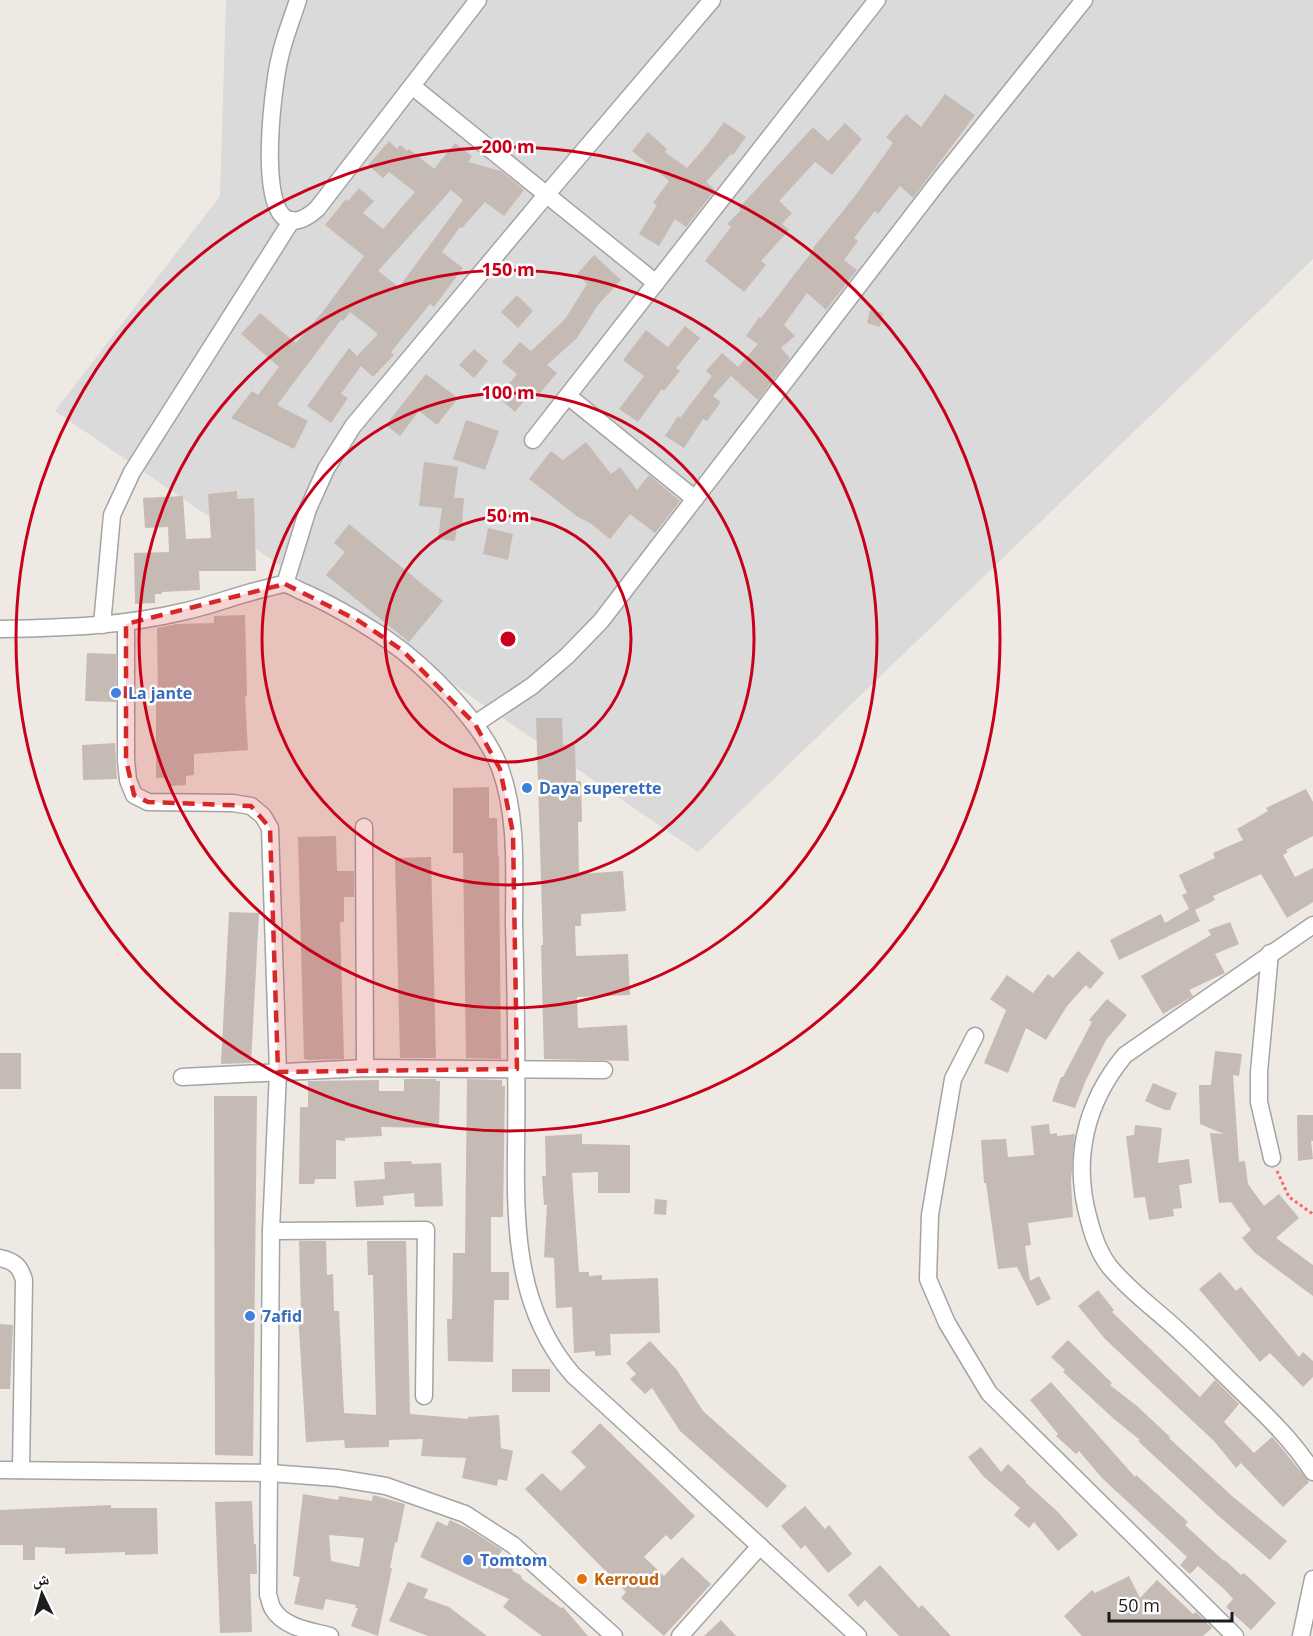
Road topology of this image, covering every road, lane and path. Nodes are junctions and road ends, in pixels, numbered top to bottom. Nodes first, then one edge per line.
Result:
1 (298, 0) edge
2 (478, 0) edge
3 (712, 0) edge
4 (878, 0) edge
5 (1084, 0) edge
6 (412, 86) junction
7 (547, 194) junction
8 (292, 220) junction
9 (656, 283) junction
10 (568, 396) junction
11 (533, 440) dead end
12 (695, 499) junction
13 (285, 584) junction
14 (126, 624) junction
15 (102, 625) junction
16 (0, 629) edge
17 (475, 724) junction
18 (364, 827) dead end
19 (1313, 925) edge
20 (1270, 953) junction
21 (975, 1036) dead end
22 (365, 1068) junction
23 (517, 1069) junction
24 (604, 1070) dead end
25 (278, 1071) junction
26 (182, 1077) dead end
27 (1272, 1158) joint
28 (1313, 1214) edge
29 (271, 1231) junction
30 (0, 1258) edge
31 (424, 1396) dead end
32 (0, 1470) edge
33 (21, 1470) junction
34 (1313, 1472) edge
35 (270, 1473) junction
36 (760, 1546) junction
37 (1313, 1579) edge
38 (330, 1636) edge
39 (614, 1636) edge
40 (680, 1636) edge
41 (858, 1636) edge
42 (1236, 1636) edge
43 (1301, 1636) edge

1 - 8 street
2 - 6 street
3 - 7 street
4 - 9 street
5 - 12 street
6 - 7 street
6 - 8 street
7 - 9 street
7 - 13 street
8 - 15 street
9 - 10 street
10 - 11 street
10 - 12 street
12 - 17 street
13 - 14 street
13 - 17 street
14 - 15 street
14 - 25 street
15 - 16 street
17 - 23 street
18 - 22 street
19 - 20 street
20 - 27 street
20 - 34 street
21 - 42 street
22 - 23 street
22 - 25 street
23 - 24 street
23 - 36 street
25 - 26 street
25 - 29 street
27 - 28 path
29 - 31 street
29 - 35 street
30 - 33 street
32 - 33 street
33 - 35 street
35 - 38 street
35 - 39 street
36 - 40 street
36 - 41 street
37 - 43 street

